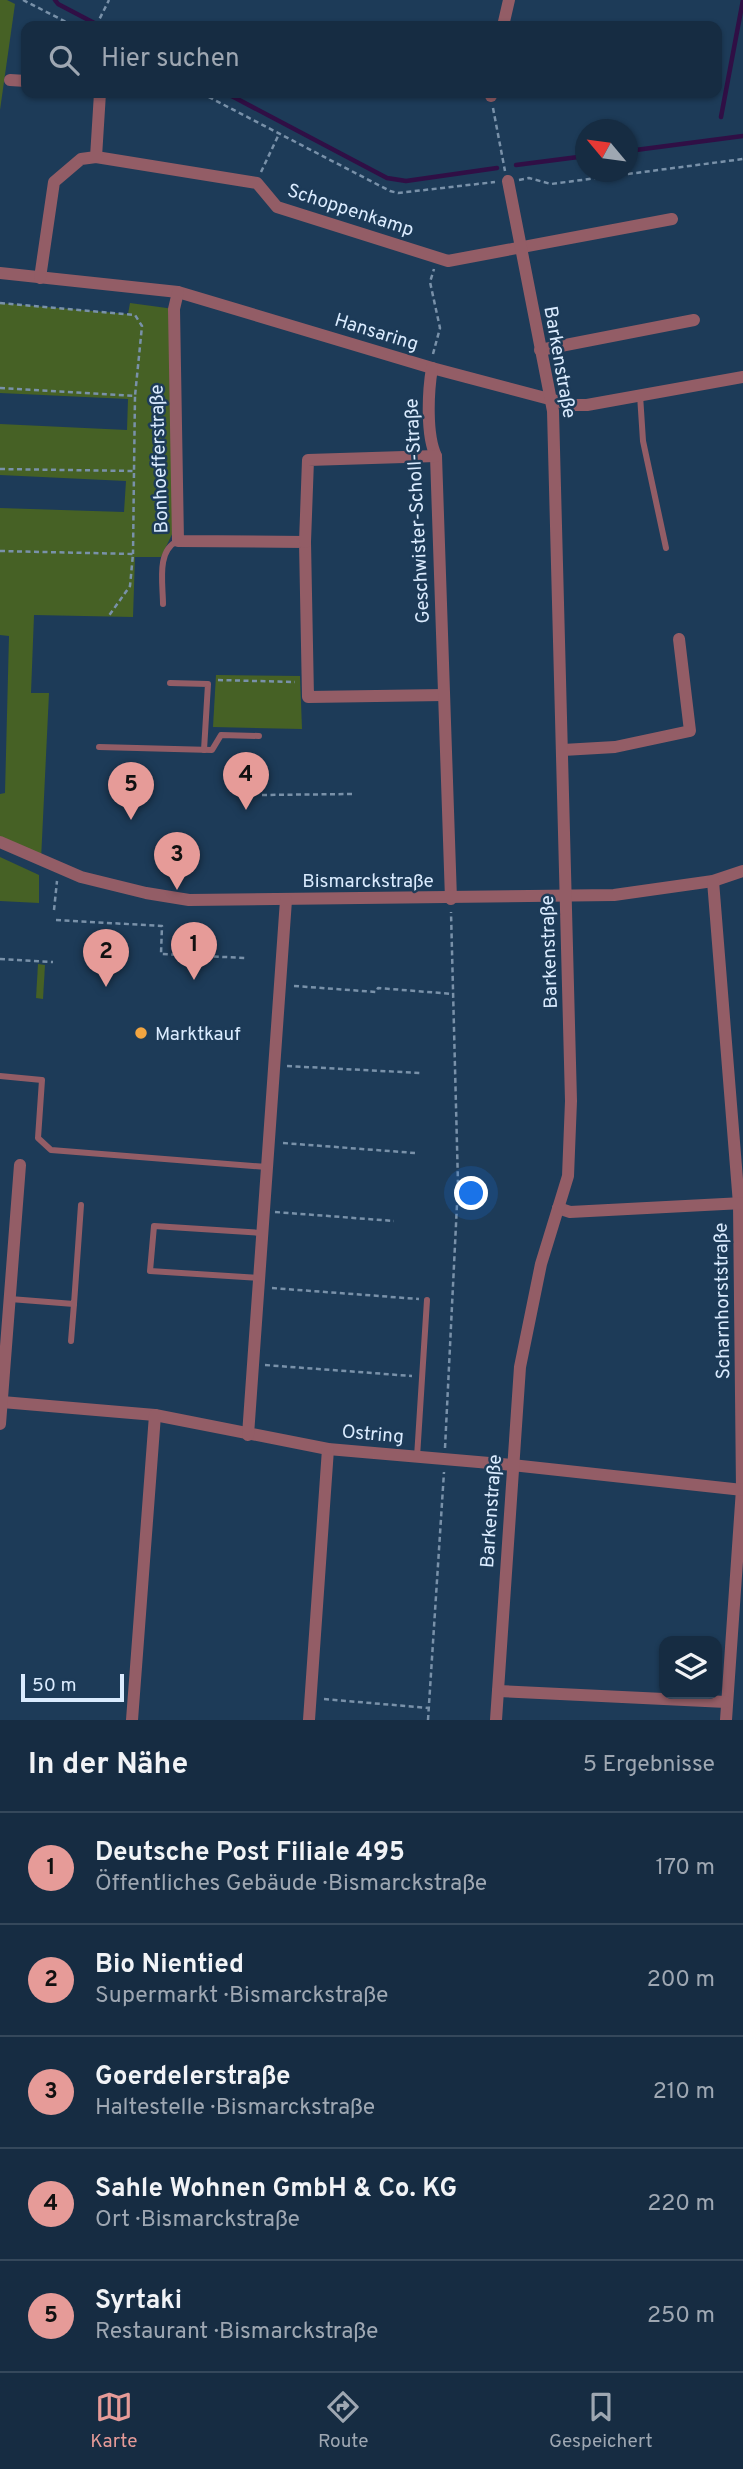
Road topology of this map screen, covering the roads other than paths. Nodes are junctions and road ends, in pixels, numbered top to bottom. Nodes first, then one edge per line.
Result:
1 (509, 0) edge
2 (504, 21) edge
3 (10, 80) dead end
4 (21, 81) edge
5 (100, 98) edge
6 (96, 157) junction
7 (508, 181) road end
8 (672, 219) dead end
9 (520, 248) junction
10 (0, 273) edge
11 (40, 278) junction
12 (177, 292) junction
13 (694, 320) dead end
14 (540, 351) junction
15 (432, 368) junction
16 (743, 377) edge
17 (640, 396) junction
18 (550, 400) junction
19 (436, 456) junction
20 (178, 541) junction
21 (305, 542) junction
22 (666, 548) dead end
23 (163, 604) dead end
24 (679, 639) dead end
25 (170, 683) dead end
26 (444, 695) junction
27 (259, 736) dead end
28 (99, 747) dead end
29 (204, 750) junction
30 (563, 750) junction
31 (0, 842) edge
32 (743, 871) edge
33 (713, 881) junction
34 (566, 897) junction
35 (451, 899) junction
36 (286, 900) junction
37 (0, 1076) edge
38 (20, 1165) dead end
39 (267, 1167) junction
40 (741, 1203) edge
41 (81, 1205) dead end
42 (558, 1208) junction
43 (262, 1233) junction
44 (259, 1283) junction
45 (10, 1299) junction
46 (427, 1300) road end
47 (74, 1304) junction
48 (71, 1341) dead end
49 (2, 1402) junction
50 (155, 1415) junction
51 (0, 1424) edge
52 (248, 1435) junction
53 (328, 1449) junction
54 (417, 1457) junction
55 (512, 1465) junction
56 (743, 1490) edge
57 (498, 1691) junction
58 (726, 1702) junction
59 (132, 1720) edge
60 (309, 1720) edge
61 (496, 1720) edge
62 (726, 1720) edge

1 - 2 street
3 - 4 street
5 - 6 street
6 - 9 street, Schoppenkamp
6 - 11 street
7 - 9 street, Barkenstraße
8 - 9 street, Schoppenkamp
9 - 14 street, Barkenstraße
10 - 11 street, Hansaring
11 - 12 street, Hansaring
12 - 15 street, Hansaring
12 - 20 street, Bonhoefferstraße
13 - 14 street
14 - 18 street, Barkenstraße
15 - 18 street, Hansaring
15 - 19 street, Geschwister-Scholl-Straße
16 - 17 street, Hansaring
17 - 18 street, Hansaring
17 - 22 lane
18 - 30 street, Barkenstraße
19 - 21 street
19 - 26 street, Geschwister-Scholl-Straße
20 - 21 street, Bonhoefferstraße
20 - 23 lane
21 - 26 street
24 - 30 street
25 - 29 lane
26 - 35 street, Geschwister-Scholl-Straße
27 - 29 lane
28 - 29 lane
30 - 34 street, Barkenstraße
31 - 36 street, Bismarckstraße
32 - 33 street, Bismarckstraße
33 - 34 street, Bismarckstraße
33 - 40 street, Scharnhorststraße
34 - 35 street, Bismarckstraße
34 - 42 street, Barkenstraße
35 - 36 street, Bismarckstraße
36 - 39 street
37 - 39 lane
38 - 45 street
39 - 43 street
40 - 42 street
40 - 56 street, Scharnhorststraße
41 - 47 lane
42 - 55 street, Barkenstraße
43 - 44 street
43 - 44 lane
44 - 52 street
45 - 47 lane
45 - 49 street
46 - 54 lane
47 - 48 lane
49 - 50 street, Ostring
49 - 51 street
50 - 52 street, Ostring
50 - 59 street
52 - 53 street, Ostring
53 - 54 street, Ostring
53 - 60 street
54 - 55 street, Ostring
55 - 56 street, Ostring
55 - 57 street, Barkenstraße
56 - 58 street, Scharnhorststraße
57 - 58 street
57 - 61 street, Barkenstraße
58 - 62 street, Scharnhorststraße

